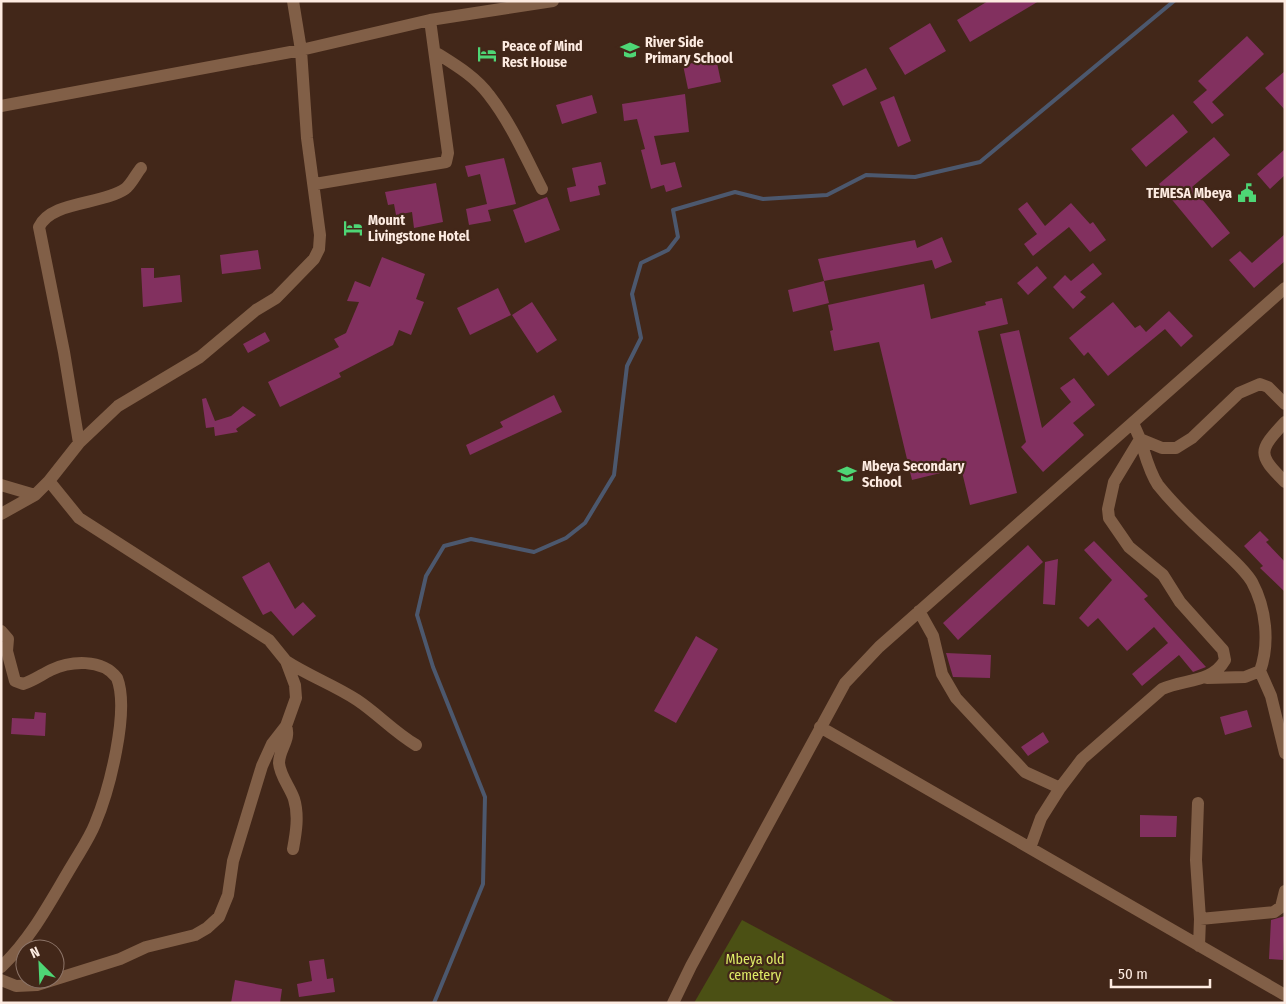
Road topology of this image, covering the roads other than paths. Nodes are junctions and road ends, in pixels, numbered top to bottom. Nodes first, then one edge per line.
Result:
1 (293, 1) edge
2 (552, 1) edge
3 (430, 20) junction
4 (301, 50) junction
5 (435, 52) junction
6 (1, 106) edge
7 (141, 168) dead end
8 (315, 184) junction
9 (542, 189) dead end
10 (1285, 288) edge
11 (1285, 404) edge
12 (1285, 422) edge
13 (1133, 423) junction
14 (1140, 438) junction
15 (79, 443) junction
16 (49, 481) junction
17 (1285, 482) edge
18 (1, 485) edge
19 (35, 495) junction
20 (1, 514) edge
21 (919, 611) junction
22 (1, 631) edge
23 (286, 662) junction
24 (1260, 671) junction
25 (1207, 678) junction
26 (286, 726) junction
27 (820, 727) junction
28 (416, 745) dead end
29 (1285, 753) edge
30 (1060, 788) junction
31 (1198, 803) dead end
32 (1030, 848) junction
33 (293, 849) dead end
34 (1285, 890) edge
35 (1200, 919) junction
36 (1199, 946) junction
37 (1, 967) edge
38 (1, 980) edge
39 (1285, 996) edge
40 (673, 1003) edge

1 - 4 street
2 - 3 street
3 - 4 street
3 - 5 street
4 - 6 street
4 - 8 street
5 - 8 street
5 - 9 street
7 - 15 street
8 - 15 street
10 - 13 street
11 - 14 street
12 - 17 street
13 - 14 street
13 - 21 street
14 - 24 street
14 - 25 street
15 - 16 street
16 - 19 street
16 - 23 street
18 - 19 street
19 - 20 street
21 - 27 street
21 - 30 street
22 - 37 street
23 - 26 street
23 - 28 street
24 - 25 street
24 - 29 street
25 - 30 street
26 - 33 street
26 - 38 street
27 - 32 street
27 - 40 street
30 - 32 street
31 - 35 street
32 - 36 street
34 - 35 street
35 - 36 street
36 - 39 street

